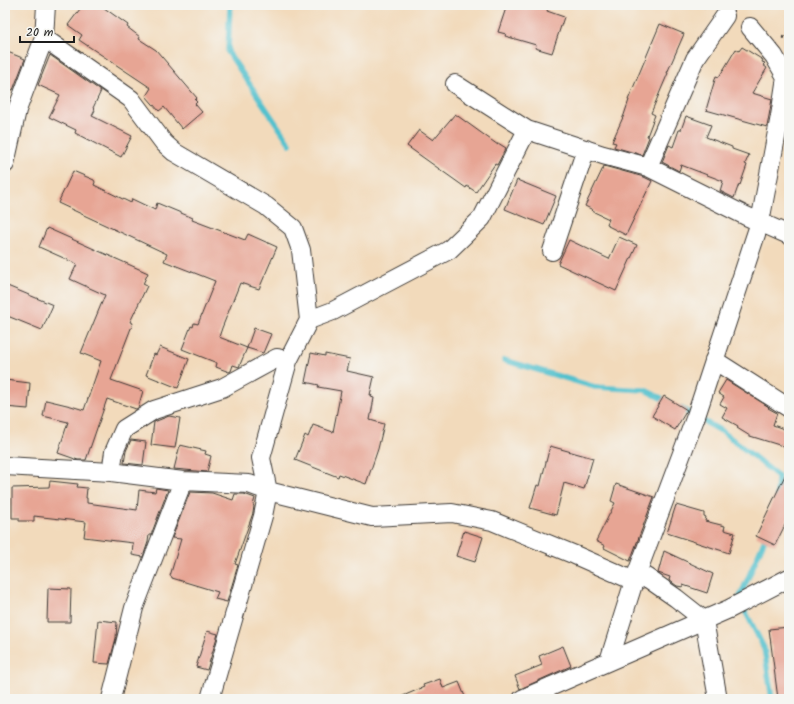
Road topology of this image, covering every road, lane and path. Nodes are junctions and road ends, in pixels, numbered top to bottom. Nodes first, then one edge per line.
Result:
1 (46, 5) edge
2 (725, 16) dead end
3 (750, 27) dead end
4 (44, 38) junction
5 (455, 84) dead end
6 (12, 103) edge
7 (527, 130) junction
8 (586, 149) junction
9 (5, 164) edge
10 (648, 167) junction
11 (760, 222) junction
12 (789, 235) edge
13 (552, 251) dead end
14 (310, 320) junction
15 (714, 360) junction
16 (288, 361) junction
17 (789, 408) edge
18 (5, 466) edge
19 (111, 472) junction
20 (183, 481) junction
21 (268, 491) junction
22 (789, 578) edge
23 (634, 581) junction
24 (704, 620) junction
25 (609, 661) junction
26 (111, 699) edge
27 (210, 699) edge
28 (522, 699) edge
29 (718, 699) edge

1 - 4 street
2 - 10 street
3 - 11 street
4 - 6 street
4 - 14 street
5 - 7 street
6 - 9 street
7 - 8 street
7 - 14 street
8 - 10 street
8 - 13 street
10 - 11 street
11 - 12 street
11 - 15 street
14 - 16 street
15 - 17 street
15 - 23 street
16 - 19 street
16 - 21 street
18 - 19 street
19 - 20 street
20 - 21 street
20 - 26 street
21 - 23 street
21 - 27 street
22 - 24 street
23 - 24 street
23 - 25 street
24 - 25 street
24 - 29 street
25 - 28 street

